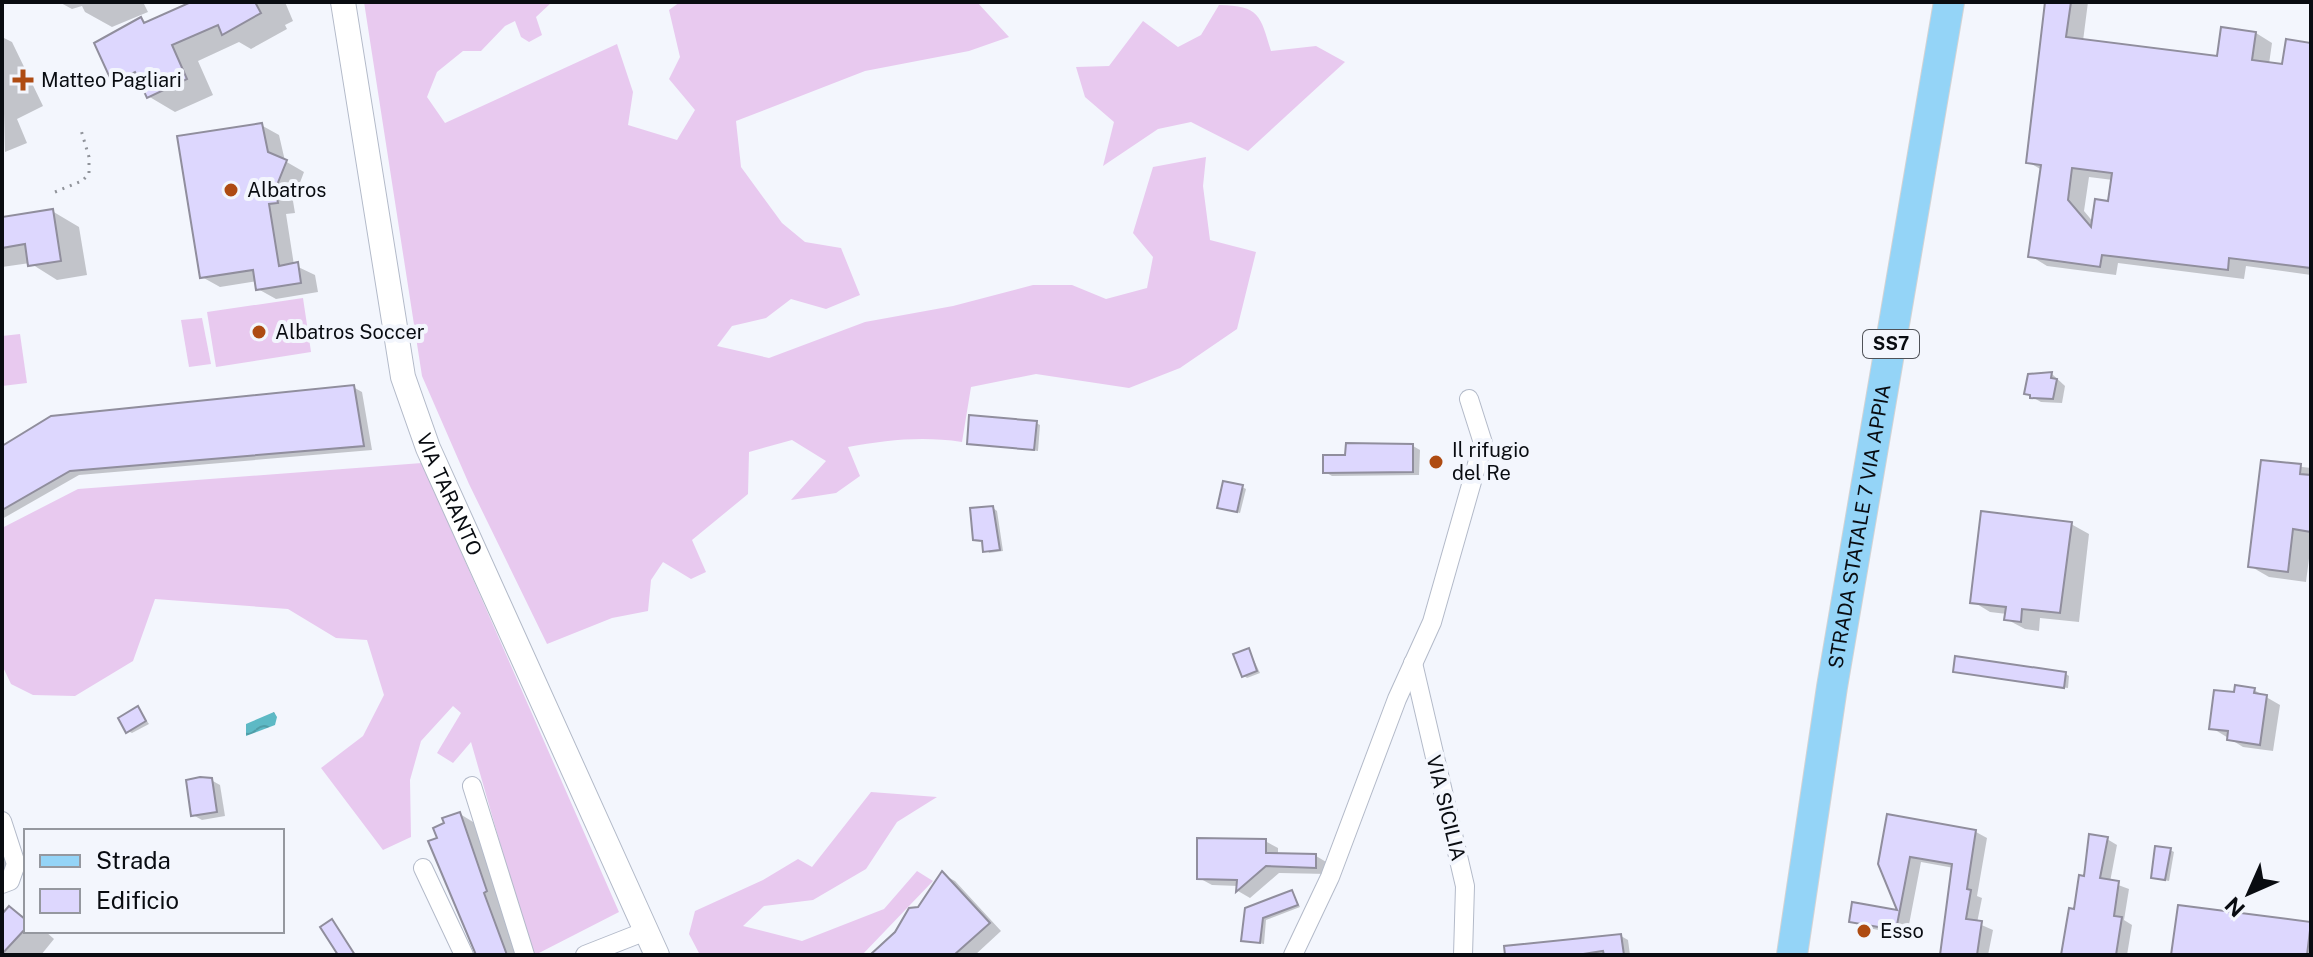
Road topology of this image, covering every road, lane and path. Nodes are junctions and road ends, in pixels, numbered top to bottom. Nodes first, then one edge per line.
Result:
1 (343, 2) edge
2 (1949, 2) edge
3 (81, 130) dead end
4 (55, 192) dead end
5 (1469, 399) dead end
6 (1413, 663) junction
7 (472, 786) dead end
8 (2, 821) edge
9 (423, 868) dead end
10 (2, 884) edge
11 (646, 931) junction
12 (464, 955) edge
13 (525, 955) edge
14 (585, 955) edge
15 (657, 955) edge
16 (1293, 955) edge
17 (1463, 955) edge
18 (1792, 955) edge

1 - 11 street, VIA TARANTO
2 - 18 main road, STRADA STATALE 7 VIA APPIA / SS7
3 - 4 path
5 - 6 street
6 - 16 street
6 - 17 street, VIA SICILIA
7 - 13 street
8 - 10 street
9 - 12 street
11 - 14 street
11 - 15 street, VIA TARANTO

